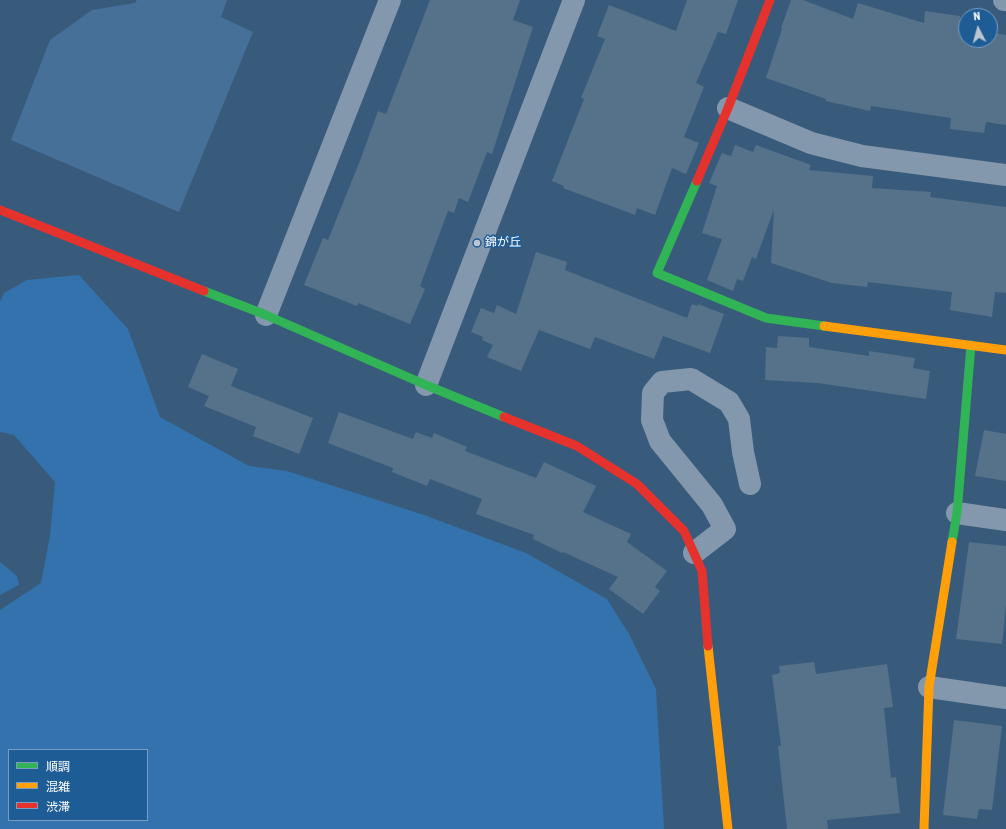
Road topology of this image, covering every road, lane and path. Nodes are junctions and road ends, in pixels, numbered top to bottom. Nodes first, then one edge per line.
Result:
1 (390, 0) edge
2 (574, 0) edge
3 (770, 0) edge
4 (728, 108) junction
5 (1006, 175) edge
6 (0, 210) edge
7 (266, 315) junction
8 (971, 345) junction
9 (1006, 350) edge
10 (426, 385) junction
11 (750, 484) dead end
12 (957, 513) junction
13 (1006, 520) edge
14 (694, 553) junction
15 (929, 687) junction
16 (1006, 698) edge
17 (728, 829) edge
18 (924, 829) edge

1 - 7 street
2 - 10 street
3 - 4 street
4 - 5 street
4 - 8 street
6 - 7 street
7 - 10 street
8 - 9 street
8 - 12 street
10 - 14 street
11 - 14 street
12 - 13 street
12 - 15 street
14 - 17 street
15 - 16 street
15 - 18 street

